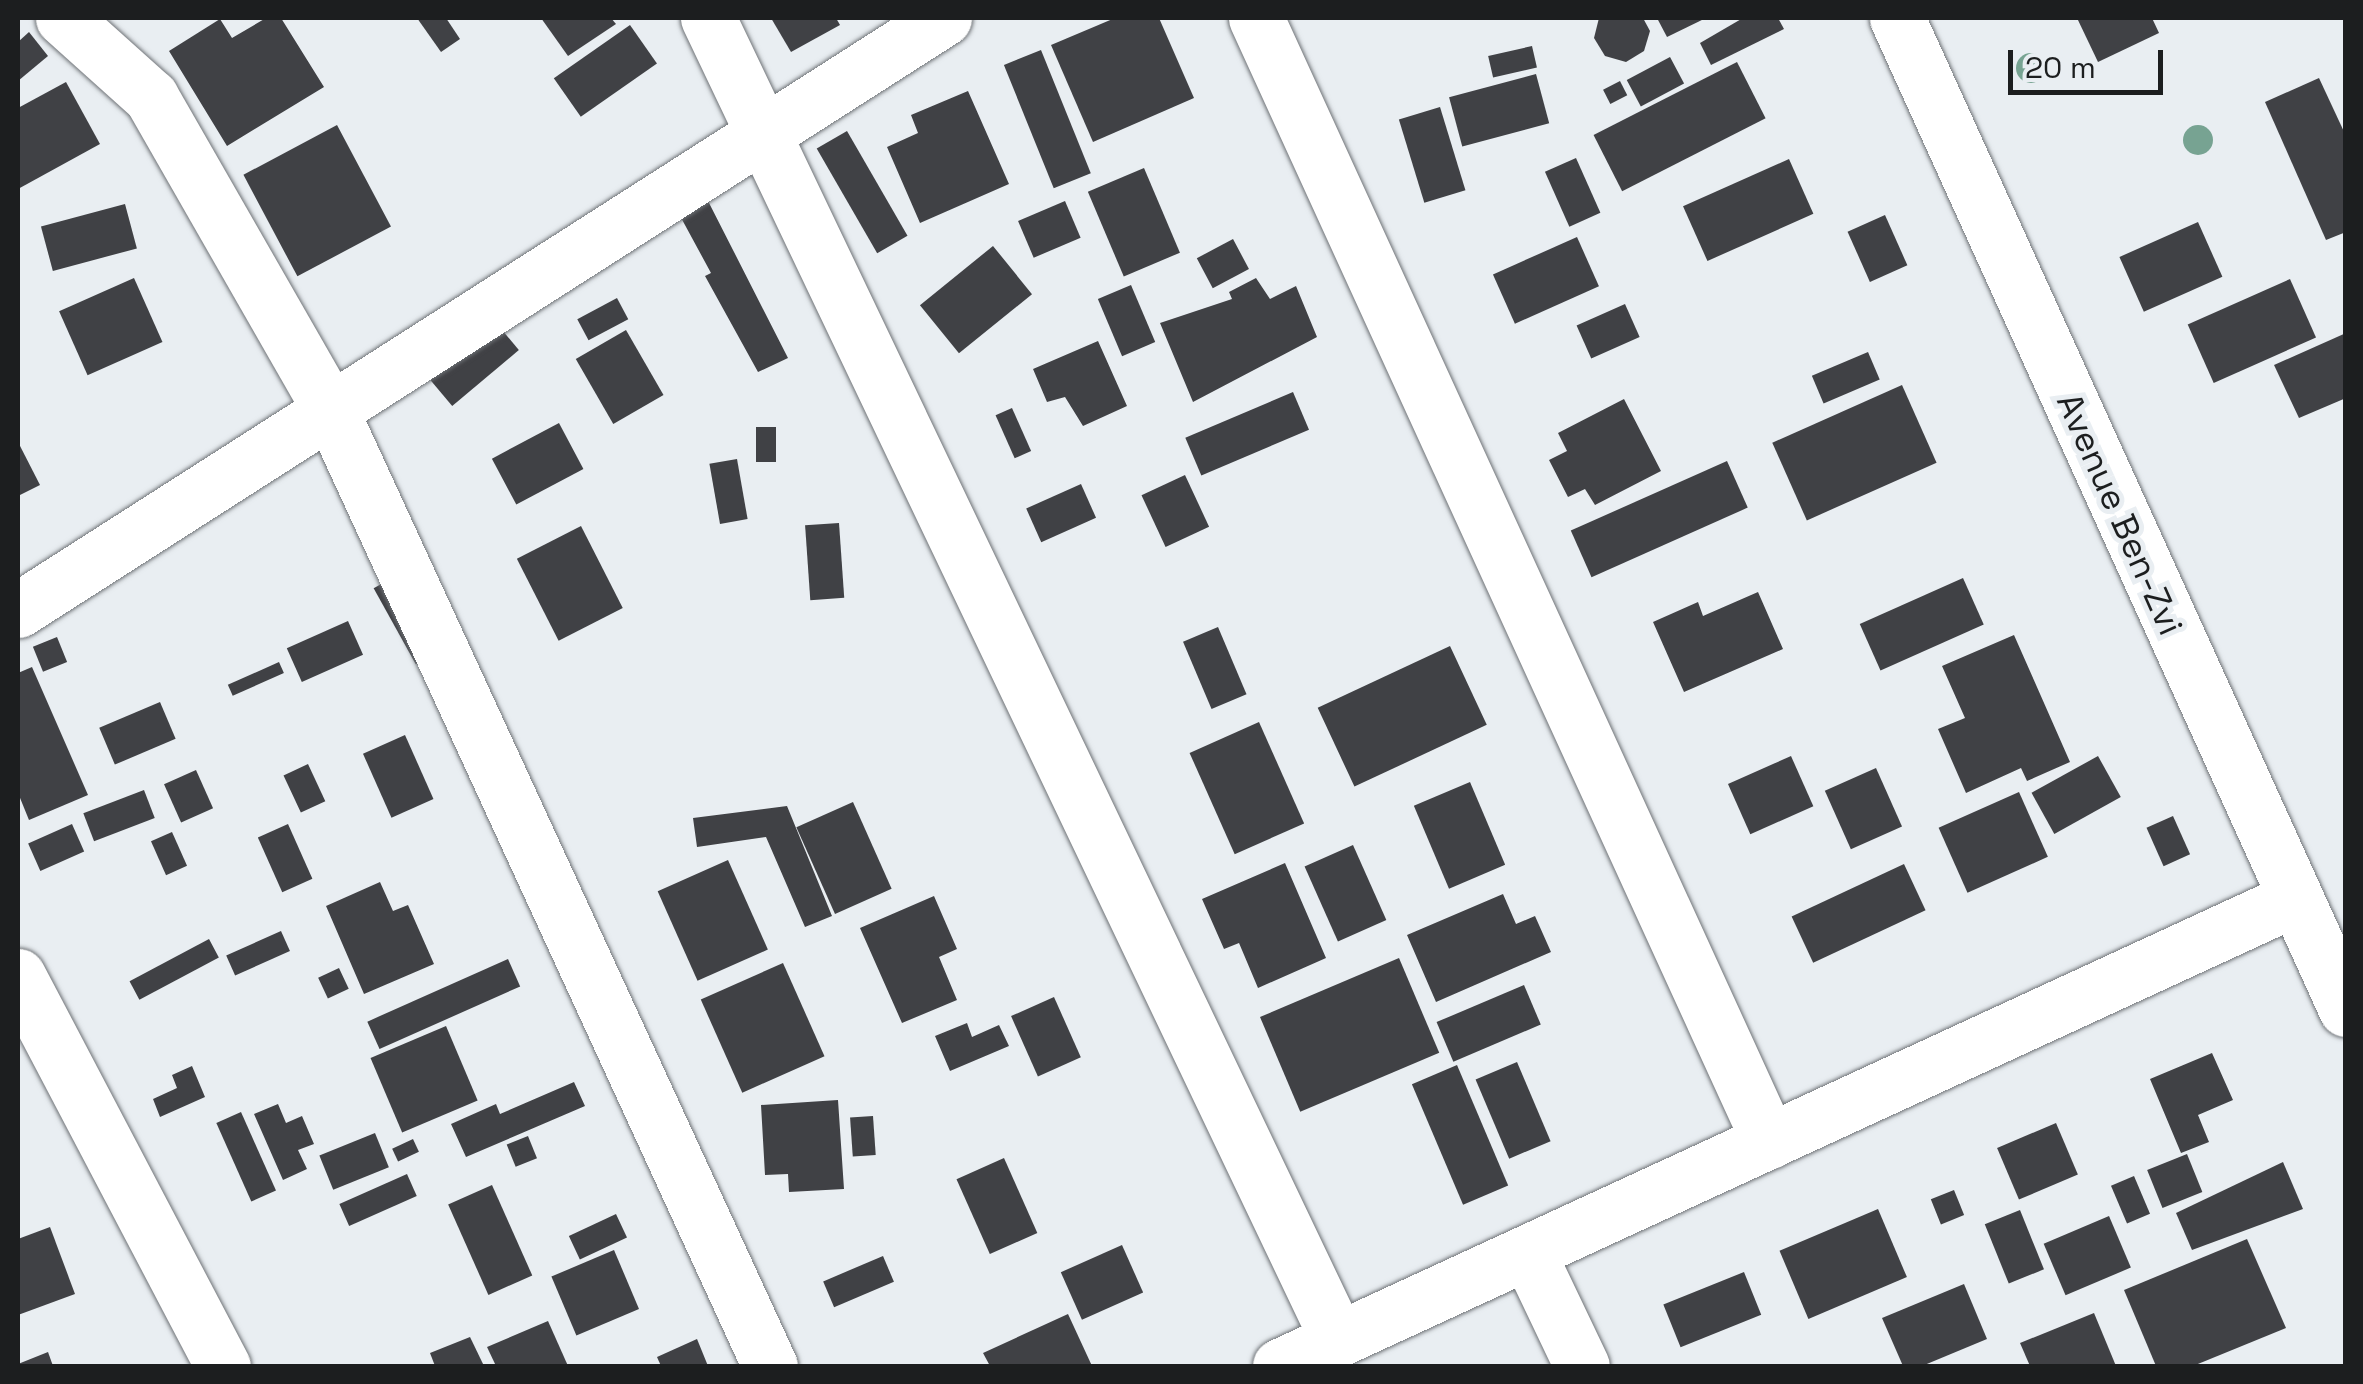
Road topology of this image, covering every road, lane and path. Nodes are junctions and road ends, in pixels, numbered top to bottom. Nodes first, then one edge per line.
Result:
1 (63, 18) edge
2 (708, 18) edge
3 (944, 18) edge
4 (1256, 18) edge
5 (1897, 18) edge
6 (762, 133) junction
7 (332, 413) junction
8 (18, 610) edge
9 (2294, 899) junction
10 (18, 976) edge
11 (2346, 1009) edge
12 (1769, 1141) junction
13 (1528, 1252) junction
14 (1338, 1340) junction
15 (222, 1366) edge
16 (770, 1366) edge
17 (1280, 1366) edge
18 (1582, 1366) edge

1 - 7 street
2 - 6 street
3 - 6 street
4 - 12 street
5 - 9 street, Avenue Ben-Zvi
6 - 7 street
6 - 14 street
7 - 8 street
7 - 16 street
9 - 11 street, Avenue Ben-Zvi
9 - 12 street
10 - 15 street
12 - 13 street
13 - 14 street
13 - 18 street
14 - 17 street

